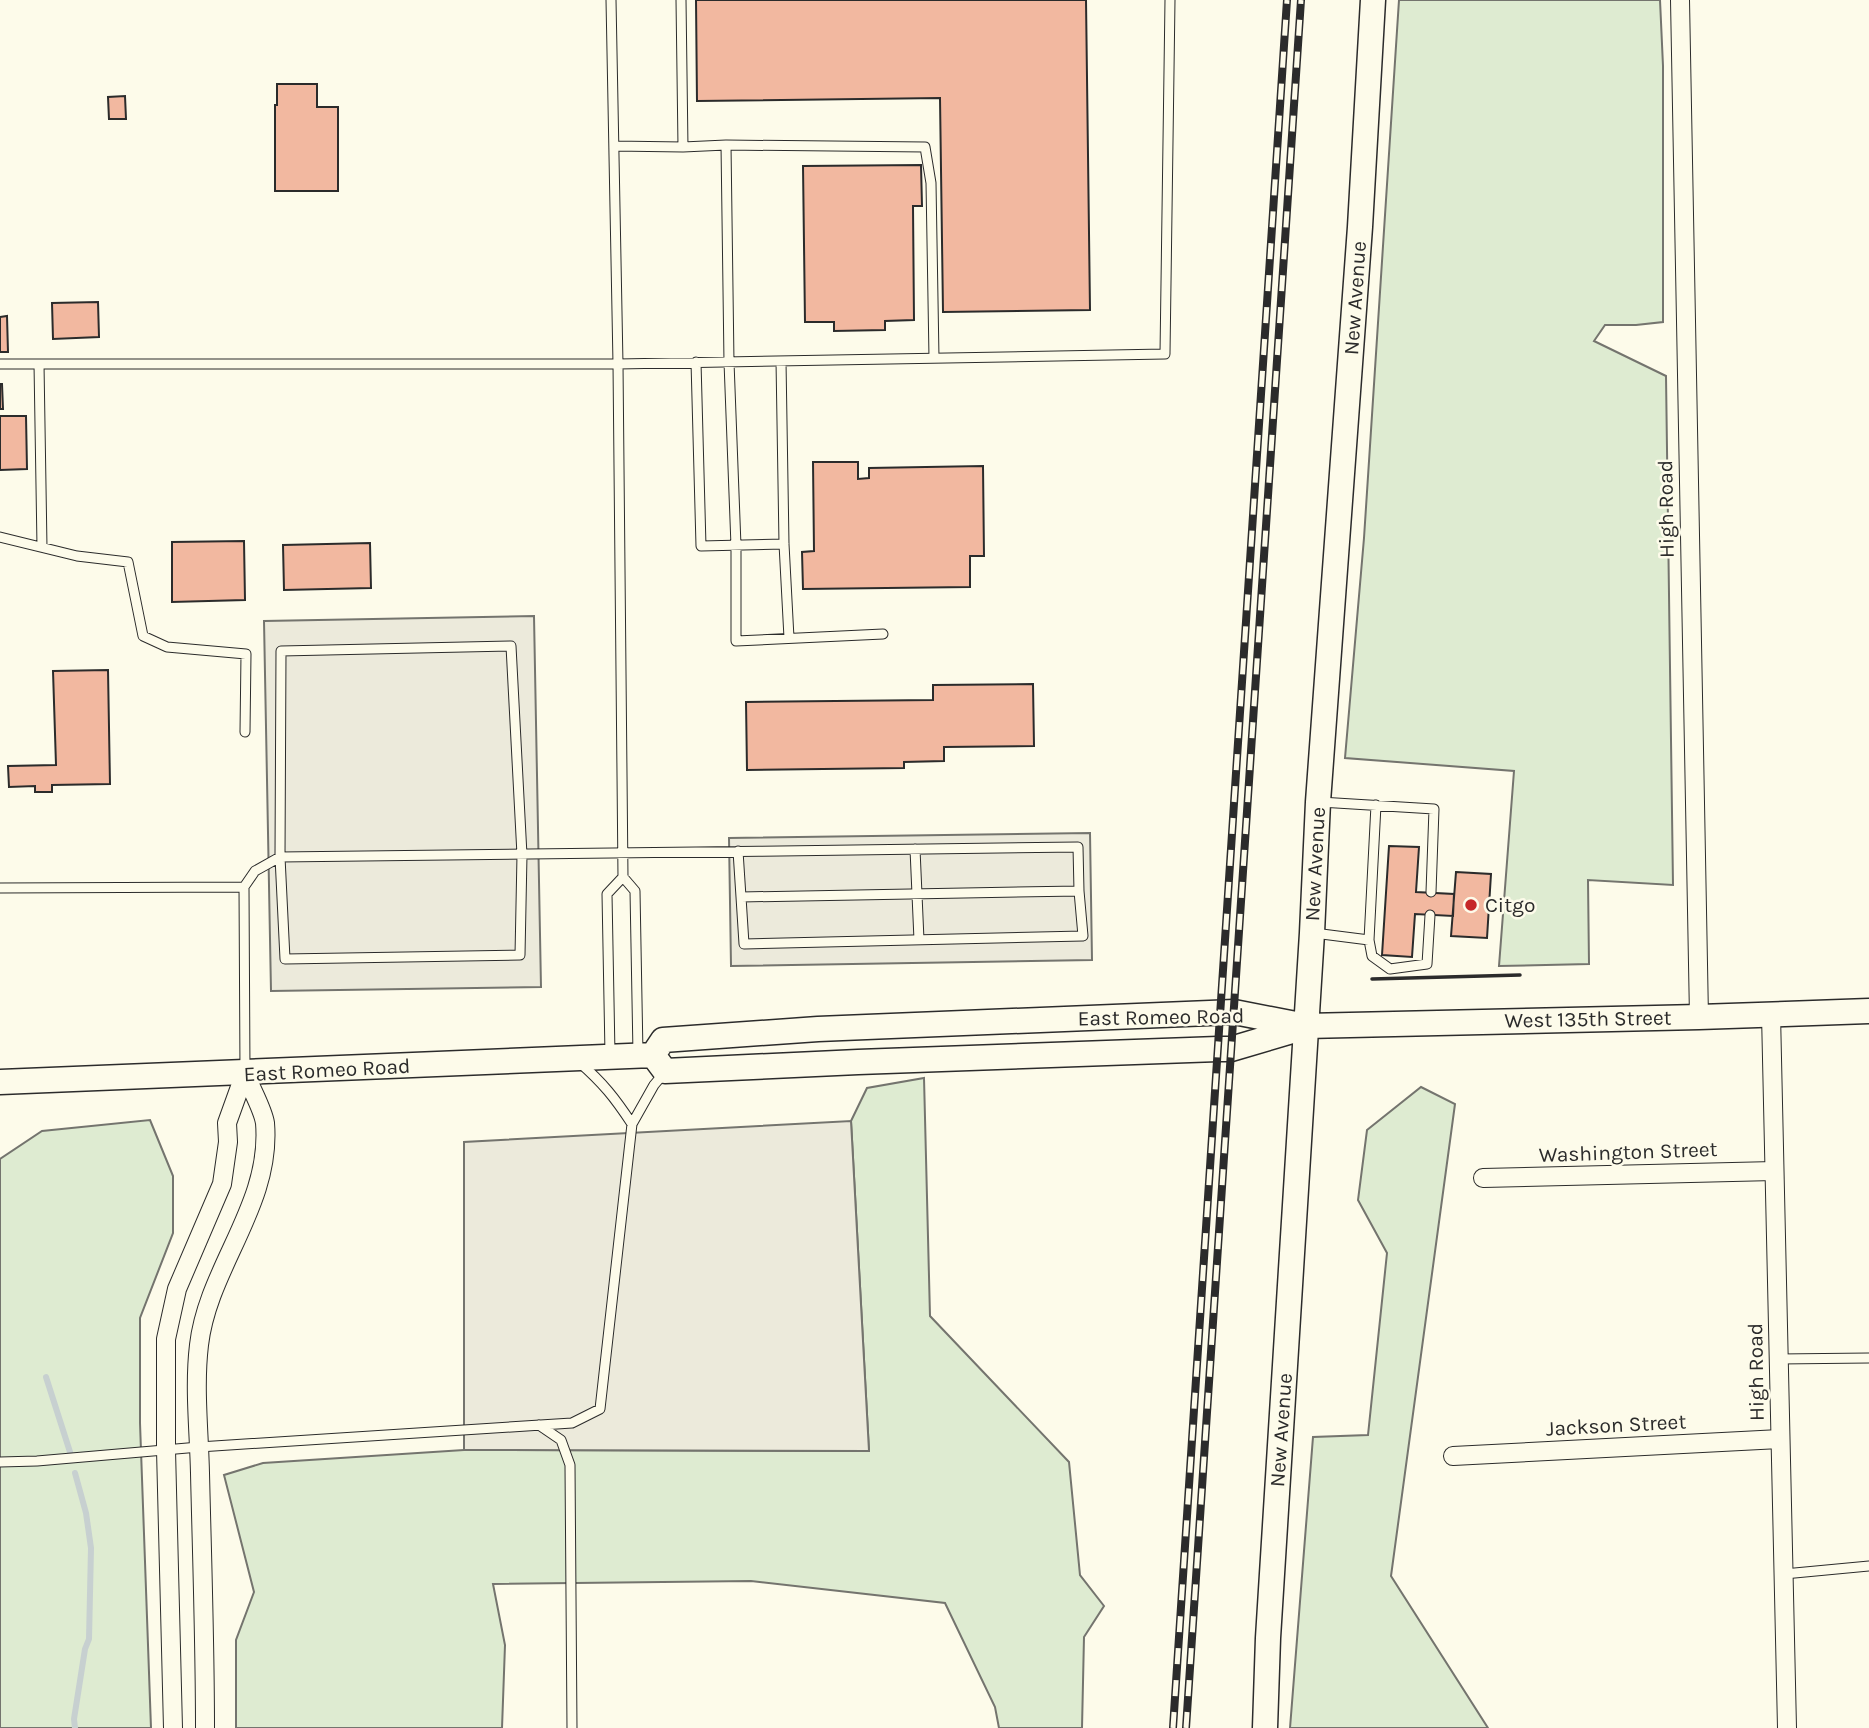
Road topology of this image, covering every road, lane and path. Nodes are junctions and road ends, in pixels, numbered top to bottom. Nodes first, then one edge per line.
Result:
1 (611, 0) edge
2 (681, 0) edge
3 (1170, 0) edge
4 (1373, 0) edge
5 (1680, 0) edge
6 (726, 145) junction
7 (614, 146) junction
8 (683, 147) junction
9 (934, 358) junction
10 (781, 361) junction
11 (696, 362) junction
12 (729, 362) junction
13 (618, 363) junction
14 (0, 364) edge
15 (39, 364) junction
16 (0, 537) edge
17 (784, 544) junction
18 (736, 545) junction
19 (42, 547) junction
20 (883, 634) dead end
21 (789, 638) junction
22 (245, 732) dead end
23 (1318, 802) junction
24 (1376, 806) junction
25 (915, 849) junction
26 (738, 851) junction
27 (623, 852) junction
28 (522, 855) junction
29 (280, 857) junction
30 (623, 877) junction
31 (244, 887) junction
32 (0, 888) edge
33 (1079, 891) junction
34 (1431, 892) dead end
35 (917, 894) junction
36 (741, 897) junction
37 (1430, 915) dead end
38 (1312, 933) junction
39 (919, 940) junction
40 (1369, 940) junction
41 (1869, 1011) edge
42 (1771, 1014) junction
43 (1699, 1017) junction
44 (1306, 1026) junction
45 (610, 1057) junction
46 (574, 1059) junction
47 (652, 1061) junction
48 (244, 1073) junction
49 (0, 1082) edge
50 (632, 1124) junction
51 (1774, 1171) junction
52 (1483, 1178) dead end
53 (1869, 1358) edge
54 (1779, 1359) junction
55 (539, 1425) junction
56 (1780, 1439) junction
57 (200, 1447) junction
58 (166, 1450) junction
59 (1454, 1456) dead end
60 (0, 1462) edge
61 (1869, 1566) edge
62 (1784, 1574) junction
63 (173, 1728) edge
64 (205, 1728) edge
65 (572, 1728) edge
66 (1265, 1728) edge
67 (1787, 1728) edge

1 - 7 lane
2 - 8 lane
3 - 9 lane
4 - 23 main road, New Avenue
5 - 43 street, High Road
6 - 8 lane
6 - 9 lane
6 - 12 lane
7 - 8 lane
7 - 13 lane
9 - 10 lane
10 - 12 lane
10 - 17 lane
11 - 12 lane
11 - 13 lane
11 - 18 lane
12 - 18 lane
13 - 15 lane
13 - 27 lane
14 - 15 lane
15 - 19 lane
16 - 19 lane
17 - 18 lane
17 - 21 lane
18 - 21 lane
19 - 22 lane
20 - 21 lane
23 - 24 lane
23 - 38 main road, New Avenue
24 - 34 lane
24 - 40 lane
25 - 26 lane
25 - 33 lane
25 - 35 lane
26 - 27 lane
26 - 36 lane
27 - 28 lane
27 - 30 lane
28 - 29 lane
28 - 29 lane
28 - 29 lane
29 - 31 lane
30 - 45 lane
30 - 47 lane
31 - 32 lane
31 - 48 lane
33 - 35 lane
33 - 39 lane
35 - 36 lane
35 - 39 lane
36 - 39 lane
37 - 40 lane
38 - 40 lane
38 - 44 main road, New Avenue
41 - 42 main road, West 135th Street
42 - 43 main road, West 135th Street
42 - 51 street, High Road
43 - 44 main road, West 135th Street
44 - 47 main road, East Romeo Road
44 - 47 main road, East Romeo Road
44 - 66 main road, New Avenue
45 - 46 main road, East Romeo Road
45 - 47 main road, East Romeo Road
46 - 48 main road, East Romeo Road
46 - 50 lane
47 - 50 lane
48 - 49 main road, East Romeo Road
48 - 57 street
48 - 58 street
50 - 55 lane
51 - 52 street, Washington Street
51 - 54 street, High Road
53 - 54 lane
54 - 56 street, High Road
55 - 57 lane
55 - 65 lane
56 - 59 street, Jackson Street
56 - 62 street, High Road
57 - 58 lane
57 - 64 street
58 - 60 lane
58 - 63 street
61 - 62 lane
62 - 67 street, High Road

